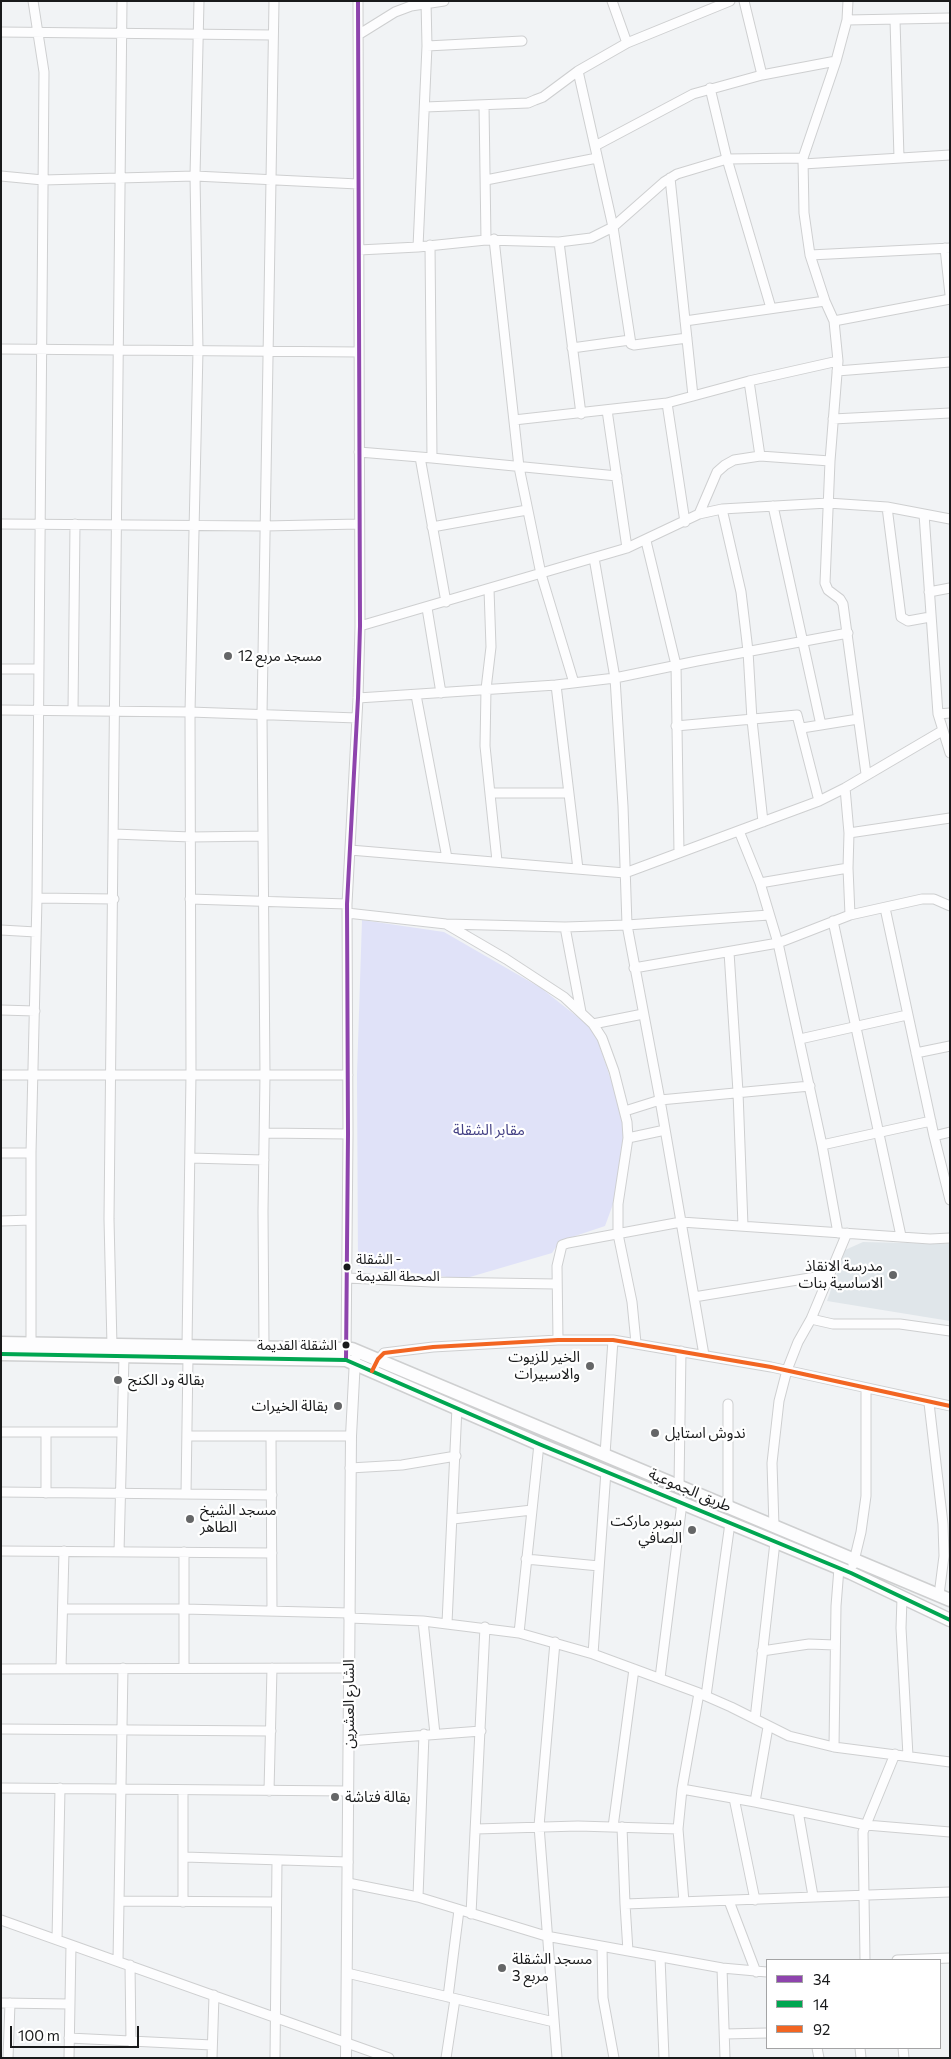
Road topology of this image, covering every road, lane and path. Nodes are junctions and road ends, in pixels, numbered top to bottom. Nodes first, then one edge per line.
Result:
1 (33, 1) edge
2 (122, 1) edge
3 (199, 1) edge
4 (274, 1) edge
5 (358, 1) edge
6 (444, 1) edge
7 (612, 1) edge
8 (730, 1) edge
9 (744, 1) edge
10 (848, 1) edge
11 (426, 2) edge
12 (950, 18) edge
13 (847, 20) junction
14 (896, 20) junction
15 (1, 32) edge
16 (38, 32) junction
17 (123, 34) junction
18 (273, 35) junction
19 (358, 35) junction
20 (200, 36) junction
21 (522, 41) dead end
22 (626, 43) junction
23 (427, 46) junction
24 (836, 61) junction
25 (578, 71) junction
26 (762, 75) junction
27 (710, 88) junction
28 (484, 105) junction
29 (425, 107) junction
30 (595, 146) junction
31 (950, 155) edge
32 (597, 158) junction
33 (899, 158) junction
34 (726, 159) junction
35 (803, 161) junction
36 (1, 176) edge
37 (195, 176) junction
38 (120, 177) junction
39 (271, 178) junction
40 (670, 178) junction
41 (43, 180) junction
42 (486, 180) junction
43 (358, 184) junction
44 (613, 227) junction
45 (490, 240) junction
46 (558, 242) junction
47 (430, 246) junction
48 (418, 247) junction
49 (948, 248) edge
50 (358, 250) junction
51 (810, 254) junction
52 (950, 297) edge
53 (825, 300) junction
54 (771, 308) junction
55 (685, 321) junction
56 (834, 321) junction
57 (687, 338) junction
58 (630, 340) junction
59 (572, 348) junction
60 (1, 349) edge
61 (41, 349) junction
62 (118, 350) junction
63 (198, 350) junction
64 (269, 351) junction
65 (359, 352) junction
66 (838, 361) junction
67 (950, 362) edge
68 (837, 371) junction
69 (749, 381) junction
70 (693, 396) junction
71 (667, 403) junction
72 (607, 410) junction
73 (950, 413) edge
74 (581, 414) junction
75 (834, 418) junction
76 (514, 420) junction
77 (359, 452) junction
78 (760, 456) junction
79 (420, 457) junction
80 (432, 458) junction
81 (830, 461) junction
82 (518, 467) junction
83 (617, 476) junction
84 (828, 503) junction
85 (773, 506) junction
86 (886, 507) junction
87 (722, 509) junction
88 (527, 510) junction
89 (699, 514) junction
90 (924, 514) junction
91 (950, 518) edge
92 (685, 522) junction
93 (1, 524) edge
94 (39, 524) junction
95 (75, 524) junction
96 (117, 524) junction
97 (359, 524) junction
98 (193, 525) junction
99 (265, 526) junction
100 (432, 527) junction
101 (646, 540) junction
102 (627, 548) junction
103 (594, 558) junction
104 (541, 574) junction
105 (950, 588) edge
106 (489, 589) junction
107 (929, 592) junction
108 (446, 602) junction
109 (428, 608) junction
110 (930, 617) junction
111 (360, 626) junction
112 (848, 633) junction
113 (804, 641) junction
114 (748, 651) junction
115 (676, 665) junction
116 (1, 669) edge
117 (39, 669) junction
118 (615, 678) junction
119 (574, 683) junction
120 (556, 685) junction
121 (486, 689) junction
122 (441, 693) junction
123 (416, 695) junction
124 (358, 698) junction
125 (1, 710) edge
126 (38, 710) junction
127 (73, 710) junction
128 (115, 712) junction
129 (190, 712) junction
130 (950, 713) edge
131 (938, 714) junction
132 (262, 715) junction
133 (357, 718) junction
134 (752, 720) junction
135 (858, 720) junction
136 (821, 725) junction
137 (676, 726) junction
138 (802, 728) junction
139 (942, 731) junction
140 (950, 753) edge
141 (866, 774) junction
142 (845, 788) junction
143 (568, 792) junction
144 (490, 793) junction
145 (819, 801) junction
146 (950, 818) edge
147 (763, 822) junction
148 (739, 831) junction
149 (849, 833) junction
150 (114, 834) junction
151 (263, 836) junction
152 (191, 837) junction
153 (350, 850) junction
154 (679, 853) junction
155 (447, 858) junction
156 (497, 861) junction
157 (848, 868) junction
158 (578, 869) junction
159 (625, 872) junction
160 (760, 883) junction
161 (37, 898) junction
162 (190, 899) junction
163 (114, 900) junction
164 (263, 901) junction
165 (950, 906) edge
166 (347, 908) junction
167 (885, 908) junction
168 (770, 915) junction
169 (850, 915) junction
170 (833, 921) junction
171 (446, 924) junction
172 (627, 925) junction
173 (565, 927) junction
174 (1, 930) edge
175 (36, 932) junction
176 (778, 943) junction
177 (728, 952) junction
178 (634, 968) junction
179 (1, 1010) edge
180 (35, 1011) junction
181 (580, 1012) junction
182 (643, 1014) junction
183 (907, 1015) junction
184 (593, 1024) junction
185 (856, 1025) junction
186 (800, 1039) junction
187 (950, 1046) edge
188 (916, 1053) junction
189 (191, 1074) junction
190 (1, 1075) edge
191 (32, 1075) junction
192 (111, 1075) junction
193 (265, 1075) junction
194 (348, 1075) junction
195 (810, 1086) junction
196 (738, 1092) junction
197 (660, 1100) junction
198 (625, 1111) junction
199 (931, 1122) junction
200 (665, 1130) junction
201 (950, 1132) edge
202 (265, 1133) junction
203 (878, 1133) junction
204 (348, 1134) junction
205 (934, 1136) junction
206 (628, 1138) junction
207 (822, 1144) junction
208 (1, 1153) edge
209 (31, 1153) junction
210 (190, 1158) junction
211 (264, 1160) junction
212 (950, 1200) edge
213 (31, 1220) junction
214 (1, 1221) edge
215 (681, 1222) junction
216 (743, 1226) junction
217 (842, 1233) junction
218 (618, 1234) junction
219 (901, 1236) junction
220 (950, 1238) edge
221 (828, 1275) junction
222 (347, 1278) junction
223 (556, 1284) junction
224 (694, 1297) junction
225 (811, 1319) junction
226 (950, 1331) edge
227 (558, 1340) junction
228 (613, 1340) junction
229 (1, 1343) edge
230 (636, 1343) junction
231 (31, 1344) junction
232 (112, 1346) junction
233 (264, 1346) junction
234 (187, 1351) junction
235 (682, 1351) junction
236 (1, 1354) edge
237 (704, 1355) junction
238 (124, 1356) junction
239 (351, 1356) junction
240 (375, 1365) junction
241 (786, 1370) junction
242 (866, 1389) junction
243 (929, 1402) junction
244 (728, 1404) dead end
245 (950, 1406) edge
246 (457, 1407) junction
247 (1, 1432) edge
248 (122, 1432) junction
249 (46, 1433) junction
250 (186, 1436) junction
251 (351, 1436) junction
252 (272, 1438) junction
253 (539, 1444) junction
254 (606, 1454) junction
255 (456, 1456) junction
256 (350, 1468) junction
257 (606, 1471) junction
258 (679, 1486) junction
259 (1, 1492) edge
260 (46, 1492) junction
261 (121, 1494) junction
262 (186, 1494) junction
263 (272, 1495) junction
264 (682, 1503) junction
265 (728, 1506) junction
266 (532, 1510) junction
267 (453, 1519) junction
268 (730, 1523) junction
269 (774, 1527) junction
270 (775, 1542) junction
271 (1, 1551) edge
272 (64, 1551) junction
273 (119, 1552) junction
274 (184, 1552) junction
275 (272, 1553) junction
276 (526, 1559) junction
277 (599, 1566) junction
278 (848, 1567) junction
279 (945, 1597) edge
280 (902, 1598) junction
281 (63, 1609) junction
282 (183, 1609) junction
283 (272, 1610) junction
284 (350, 1615) junction
285 (950, 1620) edge
286 (423, 1621) junction
287 (447, 1623) junction
288 (485, 1627) junction
289 (519, 1633) junction
290 (554, 1642) junction
291 (835, 1645) junction
292 (762, 1651) junction
293 (593, 1654) junction
294 (61, 1668) junction
295 (123, 1668) junction
296 (184, 1668) junction
297 (272, 1668) junction
298 (349, 1668) junction
299 (1, 1669) edge
300 (634, 1669) junction
301 (660, 1678) junction
302 (702, 1694) junction
303 (755, 1719) junction
304 (768, 1727) junction
305 (1, 1729) edge
306 (121, 1730) junction
307 (481, 1731) junction
308 (270, 1732) junction
309 (424, 1734) junction
310 (435, 1734) junction
311 (349, 1741) junction
312 (834, 1746) junction
313 (895, 1754) junction
314 (908, 1756) junction
315 (950, 1762) edge
316 (1, 1788) edge
317 (60, 1788) junction
318 (120, 1789) junction
319 (183, 1790) junction
320 (682, 1790) junction
321 (269, 1791) junction
322 (348, 1792) junction
323 (734, 1798) junction
324 (755, 1802) junction
325 (798, 1811) junction
326 (866, 1825) junction
327 (539, 1826) junction
328 (618, 1827) junction
329 (476, 1828) junction
330 (678, 1829) junction
331 (950, 1832) edge
332 (184, 1857) junction
333 (278, 1860) junction
334 (348, 1862) junction
335 (348, 1883) junction
336 (950, 1892) edge
337 (864, 1894) junction
338 (813, 1896) junction
339 (418, 1898) junction
340 (755, 1900) junction
341 (119, 1901) junction
342 (729, 1901) junction
343 (183, 1902) junction
344 (276, 1902) junction
345 (684, 1902) junction
346 (625, 1904) junction
347 (459, 1910) junction
348 (470, 1914) junction
349 (1, 1920) edge
350 (546, 1936) junction
351 (57, 1940) junction
352 (71, 1945) junction
353 (602, 1947) junction
354 (628, 1951) junction
355 (660, 1957) junction
356 (950, 1958) edge
357 (865, 1959) edge
358 (924, 1959) edge
359 (118, 1961) junction
360 (130, 1965) junction
361 (722, 1968) junction
362 (756, 1972) junction
363 (766, 1972) edge
364 (347, 1973) junction
365 (214, 1995) junction
366 (452, 1998) junction
367 (6, 2003) edge
368 (69, 2004) junction
369 (276, 2017) junction
370 (554, 2022) junction
371 (766, 2033) edge
372 (725, 2034) junction
373 (69, 2038) junction
374 (131, 2042) junction
375 (346, 2042) junction
376 (212, 2045) junction
377 (8, 2058) edge
378 (69, 2058) edge
379 (212, 2058) edge
380 (275, 2058) edge
381 (346, 2058) edge
382 (390, 2058) edge
383 (446, 2058) edge
384 (557, 2058) edge
385 (614, 2058) edge
386 (664, 2058) edge
387 (725, 2058) edge

1 - 16 street
2 - 17 street
3 - 20 street
4 - 18 street
5 - 19 street
6 - 11 street
7 - 22 street
8 - 22 street
9 - 26 street
10 - 13 street
11 - 19 street
11 - 23 street
12 - 14 street
13 - 14 street
13 - 24 street
14 - 33 street
15 - 16 street
16 - 17 street
16 - 41 street
17 - 20 street
17 - 38 street
18 - 20 street
18 - 39 street
19 - 43 street
20 - 37 street
21 - 23 street
22 - 25 street
23 - 29 street
24 - 26 street
24 - 35 street
25 - 28 street
25 - 30 street
26 - 27 street
27 - 30 street
27 - 34 street
28 - 29 street
28 - 42 street
29 - 48 street
30 - 32 street
31 - 33 street
32 - 42 street
32 - 44 street
33 - 35 street
34 - 35 street
34 - 40 street
34 - 54 street
35 - 51 street
36 - 41 street
37 - 38 street
37 - 39 street
37 - 63 street
38 - 41 street
38 - 62 street
39 - 43 street
39 - 64 street
40 - 44 street
40 - 55 street
41 - 61 street
42 - 45 street
43 - 50 street
44 - 46 street
44 - 58 street
45 - 46 street
45 - 47 street
45 - 76 street
46 - 59 street
47 - 48 street
47 - 80 street
48 - 50 street
49 - 51 street
49 - 52 street
50 - 65 street
51 - 53 street
52 - 56 street
53 - 54 street
53 - 56 street
54 - 55 street
55 - 57 street
56 - 66 street
57 - 58 street
57 - 70 street
58 - 59 street
59 - 74 street
60 - 61 street
61 - 62 street
61 - 94 street
62 - 63 street
62 - 96 street
63 - 64 street
63 - 98 street
64 - 65 street
64 - 99 street
65 - 77 street
66 - 68 street
66 - 69 street
67 - 68 street
68 - 75 street
69 - 70 street
69 - 78 street
70 - 71 street
71 - 72 street
71 - 92 street
72 - 74 street
72 - 83 street
73 - 75 street
74 - 76 street
75 - 81 street
76 - 82 street
77 - 79 street
77 - 97 street
78 - 81 street
78 - 89 street
79 - 80 street
79 - 100 street
80 - 82 street
81 - 84 street
82 - 83 street
82 - 88 street
83 - 102 street
84 - 85 street
84 - 86 street
84 - 112 street
85 - 87 street
85 - 113 street
86 - 90 street
86 - 110 street
87 - 89 street
87 - 114 street
88 - 100 street
88 - 104 street
89 - 92 street
90 - 91 street
90 - 107 street
92 - 101 street
93 - 94 street
94 - 95 street
94 - 117 street
95 - 96 street
95 - 127 street
96 - 98 street
96 - 128 street
97 - 99 street
97 - 111 street
98 - 99 street
98 - 129 street
99 - 132 street
100 - 108 street
101 - 102 street
101 - 115 street
102 - 103 street
103 - 104 street
103 - 118 street
104 - 106 street
104 - 119 street
105 - 107 street
106 - 108 street
106 - 121 street
107 - 110 street
108 - 109 street
109 - 111 street
109 - 122 street
110 - 131 street
111 - 124 street
112 - 113 street
112 - 135 street
113 - 114 street
113 - 136 street
114 - 115 street
114 - 134 street
115 - 118 street
115 - 137 street
116 - 117 street
117 - 126 street
118 - 119 street
118 - 159 street
119 - 120 street
120 - 121 street
120 - 143 street
121 - 122 street
121 - 144 street
122 - 123 street
123 - 124 street
123 - 155 street
124 - 133 street
125 - 126 street
126 - 127 street
126 - 161 street
127 - 128 street
128 - 129 street
128 - 150 street
129 - 132 street
129 - 152 street
130 - 131 street
131 - 139 street
132 - 133 street
132 - 151 street
133 - 153 street
134 - 137 street
134 - 138 street
134 - 147 street
135 - 136 street
135 - 141 street
136 - 138 street
137 - 154 street
138 - 145 street
139 - 140 street
139 - 141 street
141 - 142 street
142 - 145 street
142 - 149 street
143 - 144 street
143 - 158 street
144 - 156 street
145 - 147 street
146 - 149 street
147 - 148 street
148 - 154 street
148 - 160 street
149 - 157 street
150 - 152 street
150 - 163 street
151 - 152 street
151 - 164 street
152 - 162 street
153 - 155 street
153 - 166 street
154 - 159 street
155 - 156 street
156 - 158 street
157 - 160 street
157 - 169 street
158 - 159 street
159 - 172 street
160 - 168 street
161 - 163 street
161 - 175 street
162 - 164 street
162 - 189 street
163 - 192 street
164 - 166 street
164 - 193 street
165 - 167 street
166 - 171 street
166 - 194 street
167 - 169 street
167 - 183 street
168 - 172 street
168 - 176 street
169 - 170 street
170 - 176 street
170 - 185 street
171 - 173 street
171 - 181 street
172 - 173 street
172 - 178 street
173 - 181 street
174 - 175 street
175 - 180 street
176 - 177 street
176 - 186 street
177 - 178 street
177 - 196 street
178 - 182 street
179 - 180 street
180 - 191 street
181 - 184 street
182 - 184 street
182 - 197 street
183 - 185 street
183 - 188 street
184 - 198 street
185 - 186 street
185 - 203 street
186 - 195 street
187 - 188 street
188 - 199 street
189 - 192 street
189 - 193 street
189 - 210 street
190 - 191 street
191 - 192 street
191 - 209 street
192 - 232 street
193 - 194 street
193 - 202 street
194 - 204 street
195 - 196 street
195 - 207 street
196 - 197 street
196 - 216 street
197 - 198 street
197 - 200 street
198 - 206 street
199 - 203 street
199 - 205 street
200 - 206 street
200 - 215 street
201 - 205 street
202 - 204 street
202 - 211 street
203 - 207 street
203 - 219 street
204 - 222 street
205 - 212 street
206 - 218 street
207 - 217 street
208 - 209 street
209 - 213 street
210 - 211 street
210 - 234 street
211 - 233 street
213 - 214 street
213 - 231 street
215 - 216 street
215 - 218 street
215 - 224 street
216 - 217 street
217 - 219 street
217 - 221 street
218 - 223 street
218 - 230 street
219 - 220 street
221 - 224 street
221 - 225 street
222 - 223 street
222 - 239 street
223 - 227 street
224 - 237 street
225 - 226 street
225 - 241 street
227 - 228 street
227 - 240 street
228 - 230 street
228 - 254 street
229 - 231 main road
230 - 235 street
231 - 232 main road
232 - 234 main road
233 - 234 main road
233 - 239 main road
234 - 238 main road
234 - 239 main road
234 - 250 street
235 - 237 street
235 - 258 street
236 - 238 main road
237 - 241 street
238 - 248 street
239 - 240 main road
239 - 251 street, الشارع العشرين
240 - 246 main road, طريق الجموعية
240 - 254 main road, طريق الجموعية
241 - 242 street
241 - 269 street
242 - 243 street
242 - 278 street
243 - 245 street
243 - 279 street
244 - 265 street
246 - 253 main road, طريق الجموعية
246 - 255 street
247 - 249 street
248 - 249 street
248 - 261 street
249 - 260 street
250 - 252 street
250 - 262 street
251 - 252 street
251 - 256 street, الشارع العشرين
252 - 263 street
253 - 257 main road, طريق الجموعية
253 - 266 street
254 - 258 main road, طريق الجموعية
255 - 256 street
255 - 267 street
256 - 284 street, الشارع العشرين
257 - 264 main road, طريق الجموعية
257 - 277 street
258 - 265 main road, طريق الجموعية
259 - 260 street
260 - 261 street
261 - 262 street
261 - 273 street
262 - 263 street
263 - 275 street
264 - 268 main road, طريق الجموعية
264 - 301 street
265 - 269 main road, طريق الجموعية
266 - 267 street
266 - 276 street
267 - 287 street
268 - 270 main road, طريق الجموعية
268 - 302 street
269 - 278 main road, طريق الجموعية
270 - 278 main road, طريق الجموعية
270 - 292 street
271 - 272 street
272 - 273 street
272 - 281 street
273 - 274 street
274 - 275 street
274 - 282 street
275 - 283 street
276 - 277 street
276 - 289 street
277 - 293 street
278 - 279 main road, طريق الجموعية
278 - 280 main road, طريق الجموعية
278 - 291 street
280 - 285 main road, طريق الجموعية
280 - 314 street
281 - 282 street
281 - 294 street
282 - 283 street
282 - 296 street
283 - 284 street
284 - 286 street
284 - 298 street, الشارع العشرين
286 - 287 street
286 - 310 street
287 - 288 street
288 - 289 street
288 - 307 street
289 - 290 street
290 - 293 street
290 - 327 street
291 - 292 street
291 - 312 street
292 - 303 street
293 - 300 street
294 - 295 street
294 - 299 street
295 - 296 street
295 - 306 street
296 - 297 street
297 - 298 street
297 - 308 street
298 - 311 street, الشارع العشرين
300 - 301 street
300 - 328 street
301 - 302 street
302 - 303 street
302 - 320 street
303 - 304 street
304 - 312 street
304 - 324 street
305 - 306 street
306 - 308 street
306 - 318 street
307 - 310 street
307 - 329 street
308 - 321 street
309 - 310 street
309 - 311 street
309 - 339 street
311 - 322 street, الشارع العشرين
312 - 313 street
313 - 314 street
313 - 326 street
314 - 315 street
316 - 317 street
317 - 318 street
317 - 351 street
318 - 319 street
318 - 341 street
319 - 321 street
319 - 332 street
320 - 323 street
320 - 330 street
321 - 322 street
322 - 334 street, الشارع العشرين
323 - 324 street
323 - 340 street
324 - 325 street
325 - 326 street
325 - 338 street
326 - 331 street
326 - 337 street
327 - 328 street
327 - 329 street
327 - 350 street
328 - 330 street
328 - 346 street
329 - 348 street
330 - 345 street
332 - 333 street
332 - 343 street
333 - 334 street
333 - 344 street
334 - 335 street, الشارع العشرين
335 - 339 street
335 - 364 street, الشارع العشرين
336 - 337 street
337 - 338 street
337 - 357 street
338 - 340 street
339 - 347 street
340 - 342 street
341 - 343 street
341 - 359 street
342 - 345 street
342 - 362 street
343 - 344 street
344 - 369 street
345 - 346 street
346 - 354 street
347 - 348 street
347 - 366 street
348 - 350 street
349 - 351 street
350 - 353 street
350 - 370 street
351 - 352 street
352 - 359 street
352 - 368 street
353 - 354 street
353 - 385 street
354 - 355 street
355 - 361 street
355 - 386 street
356 - 358 street
359 - 360 street
360 - 365 street
360 - 374 street
361 - 362 street
361 - 372 street
362 - 363 street
364 - 366 street
364 - 375 street, الشارع العشرين
365 - 369 street
365 - 376 street
366 - 370 street
366 - 383 street
367 - 368 street
367 - 377 street
368 - 373 street
369 - 375 street
369 - 380 street
370 - 384 street
371 - 372 street
372 - 387 street
373 - 374 street
373 - 378 street
374 - 376 street
375 - 381 street, الشارع العشرين
375 - 382 street
376 - 379 street

